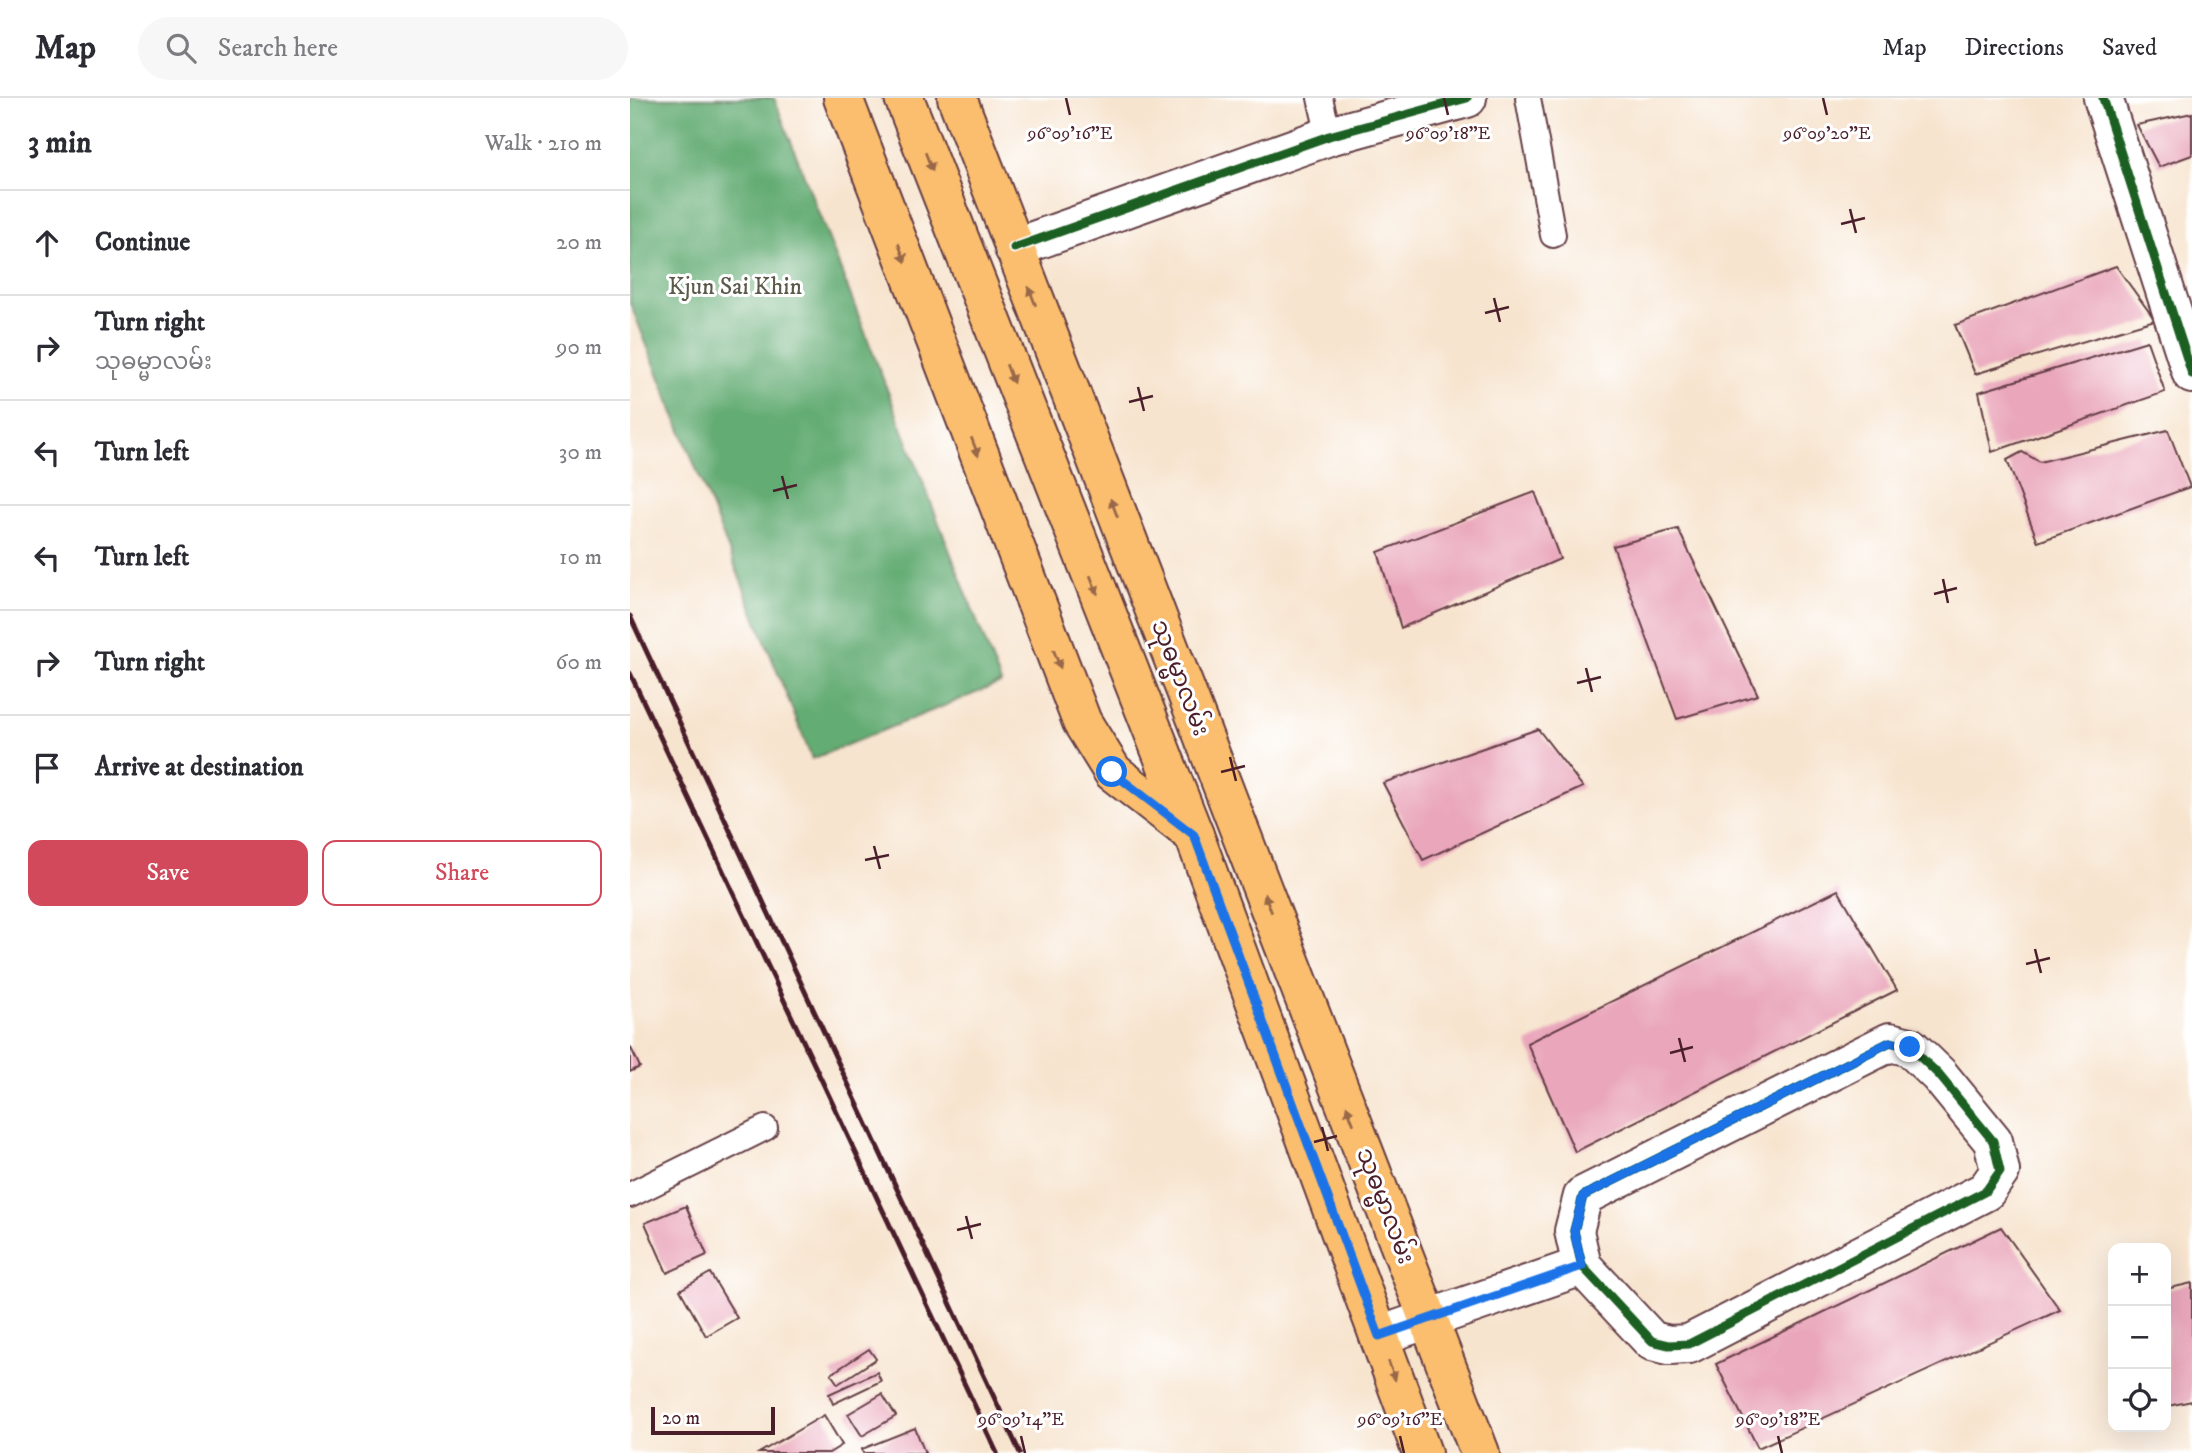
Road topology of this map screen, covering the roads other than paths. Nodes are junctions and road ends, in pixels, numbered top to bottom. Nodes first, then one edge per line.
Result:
1 (843, 98) edge
2 (904, 98) edge
3 (957, 98) edge
4 (1320, 98) edge
5 (1467, 98) edge
6 (1528, 98) edge
7 (2104, 98) edge
8 (1329, 136) junction
9 (1553, 235) dead end
10 (1014, 248) junction
11 (2192, 374) edge
12 (1194, 835) junction
13 (765, 1128) dead end
14 (630, 1195) edge
15 (1582, 1266) junction
16 (1428, 1318) junction
17 (1379, 1336) junction
18 (1422, 1453) edge
19 (1480, 1453) edge

1 -> 12 main road
2 -> 12 main road, သုဓမ္မာလမ်း
3 - 10 main road, သုဓမ္မာလမ်း
4 - 8 lane
5 - 8 street
6 - 9 lane
7 - 11 street
8 - 10 street
16 -> 10 main road, သုဓမ္မာလမ်း
12 - 17 main road, သုဓမ္မာလမ်း
13 - 14 lane
15 - 15 street
15 - 16 street
16 - 17 street
16 - 19 main road, သုဓမ္မာလမ်း
17 -> 18 main road, သုဓမ္မာလမ်း

